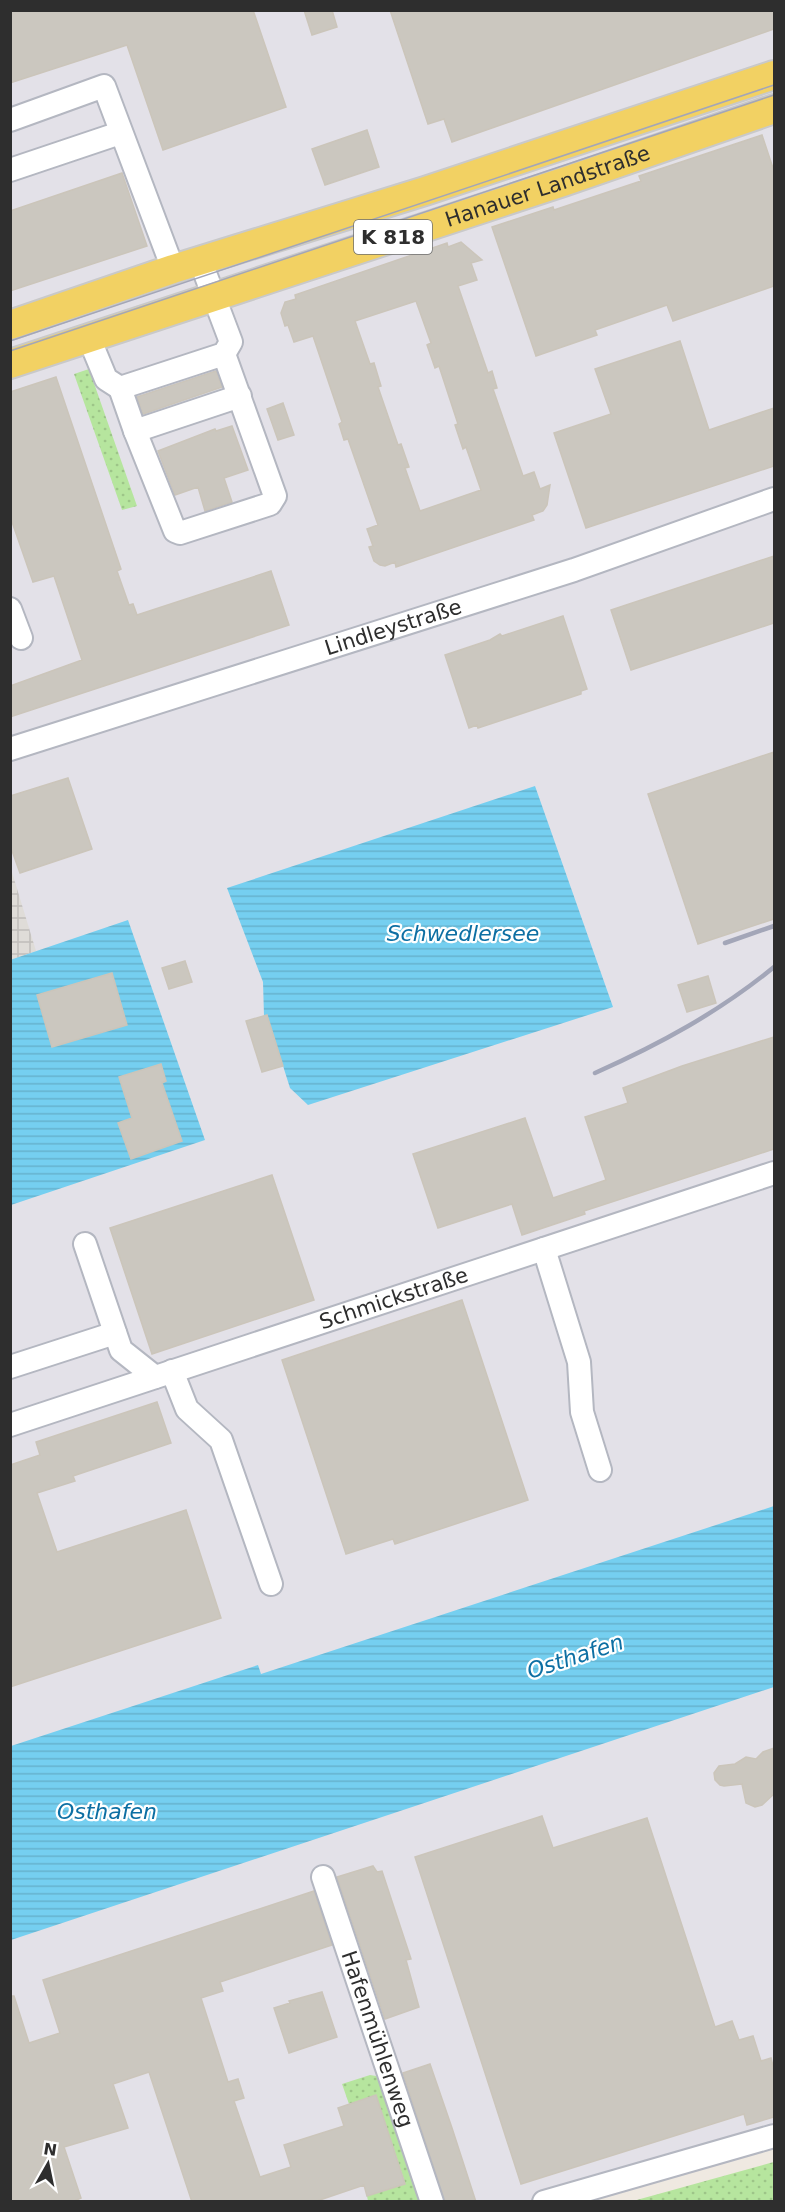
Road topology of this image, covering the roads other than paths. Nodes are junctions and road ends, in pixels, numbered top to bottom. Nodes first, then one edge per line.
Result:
1 (774, 75) edge
2 (774, 109) edge
3 (10, 120) edge
4 (120, 133) junction
5 (10, 170) edge
6 (200, 260) junction
7 (173, 269) junction
8 (214, 297) junction
9 (10, 325) edge
10 (89, 338) junction
11 (224, 354) junction
12 (10, 364) edge
13 (120, 388) junction
14 (240, 396) junction
15 (135, 431) junction
16 (774, 499) edge
17 (10, 609) edge
18 (21, 638) dead end
19 (10, 749) edge
20 (774, 1173) edge
21 (85, 1244) dead end
22 (544, 1249) junction
23 (115, 1333) junction
24 (10, 1366) edge
25 (163, 1374) junction
26 (10, 1425) edge
27 (600, 1470) dead end
28 (271, 1584) dead end
29 (323, 1877) dead end
30 (774, 2136) edge
31 (432, 2202) edge
32 (544, 2202) edge

1 - 6 main road, Hanauer Landstraße / K 818
2 - 8 main road, Hanauer Landstraße / K 818
3 - 4 street
4 - 5 street
4 - 7 street
6 - 7 main road, Hanauer Landstraße / K 818
6 - 8 street
7 - 9 main road, Hanauer Landstraße / K 818
8 - 10 main road, Hanauer Landstraße / K 818
8 - 11 street
10 - 12 main road, Hanauer Landstraße / K 818
10 - 13 street
11 - 13 street
11 - 14 street
13 - 15 street
14 - 15 street
14 - 15 street
16 - 19 street, Lindleystraße
17 - 18 street
20 - 22 street, Schmickstraße
21 - 23 street
22 - 25 street, Schmickstraße
22 - 27 street
23 - 24 street
23 - 25 street
25 - 26 street, Schmickstraße
25 - 28 street
29 - 31 street, Hafenmühlenweg
30 - 32 street

